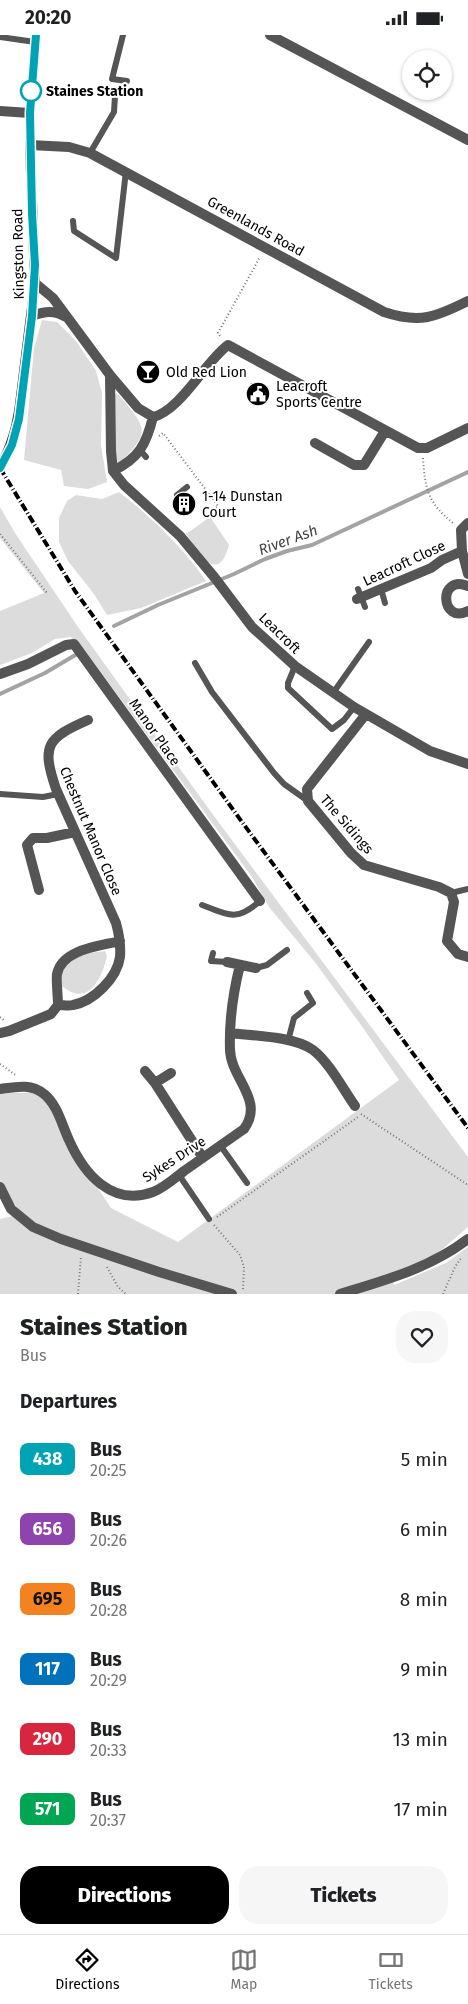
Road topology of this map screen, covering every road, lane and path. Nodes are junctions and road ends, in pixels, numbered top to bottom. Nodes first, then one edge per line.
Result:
1 (123, 35) edge
2 (270, 35) edge
3 (0, 37) edge
4 (36, 38) edge
5 (127, 81) dead end
6 (115, 97) dead end
7 (0, 111) edge
8 (30, 113) junction
9 (468, 140) edge
10 (30, 145) junction
11 (90, 153) junction
12 (126, 171) junction
13 (73, 221) dead end
14 (266, 247) junction
15 (35, 283) junction
16 (468, 301) edge
17 (32, 316) junction
18 (67, 317) junction
19 (224, 348) junction
20 (110, 375) junction
21 (153, 417) junction
22 (468, 428) edge
23 (384, 431) junction
24 (315, 443) dead end
25 (423, 448) junction
26 (143, 452) junction
27 (0, 468) edge
28 (113, 471) junction
29 (187, 487) dead end
30 (177, 495) dead end
31 (212, 511) dead end
32 (464, 526) edge
33 (0, 534) edge
34 (462, 551) junction
35 (468, 575) edge
36 (468, 586) edge
37 (380, 589) junction
38 (47, 593) dead end
39 (360, 598) dead end
40 (385, 603) dead end
41 (468, 611) edge
42 (369, 642) dead end
43 (195, 663) dead end
44 (296, 667) junction
45 (0, 674) edge
46 (333, 693) junction
47 (354, 707) junction
48 (366, 714) junction
49 (88, 720) dead end
50 (468, 765) edge
51 (0, 794) edge
52 (58, 794) junction
53 (308, 801) junction
54 (75, 832) junction
55 (468, 889) edge
56 (39, 890) dead end
57 (451, 893) junction
58 (260, 901) joint
59 (202, 905) dead end
60 (120, 941) junction
61 (287, 950) dead end
62 (213, 953) dead end
63 (468, 957) edge
64 (226, 963) joint
65 (240, 965) junction
66 (256, 968) joint
67 (307, 993) dead end
68 (58, 1005) junction
69 (0, 1033) edge
70 (230, 1033) junction
71 (288, 1041) junction
72 (144, 1071) dead end
73 (171, 1073) dead end
74 (155, 1083) junction
75 (0, 1089) edge
76 (358, 1110) junction
77 (220, 1145) junction
78 (203, 1157) junction
79 (179, 1175) junction
80 (247, 1183) dead end
81 (468, 1185) edge
82 (0, 1187) edge
83 (209, 1219) dead end
84 (468, 1239) edge
85 (82, 1246) junction
86 (102, 1253) junction
87 (464, 1254) dead end
88 (78, 1294) edge
89 (126, 1294) edge
90 (232, 1294) edge
91 (242, 1294) edge
92 (340, 1294) edge
93 (443, 1294) edge

1 - 5 lane
2 - 9 street
3 - 4 lane
4 - 8 street, Kingston Road
6 - 11 lane
7 - 8 street
8 - 10 street, Kingston Road
10 - 11 street, Greenlands Road
10 - 15 street, Kingston Road
11 - 12 street, Greenlands Road
12 - 13 lane
12 - 14 street, Greenlands Road
14 - 16 street, Greenlands Road
14 - 19 path
15 - 17 street, Kingston Road
15 - 18 street
17 - 18 street
17 - 27 street, Kingston Road, bridge
18 - 20 street
19 - 21 street
19 - 23 street
20 - 21 street
20 - 28 street
21 - 26 street
22 - 25 street
23 - 24 street
23 - 25 street
25 - 32 path
26 - 28 street
26 - 31 path
28 - 44 street, Leacroft
29 - 30 lane
32 - 34 street, Leacroft Close
33 - 38 path
34 - 35 street, Leacroft Close
34 - 37 street, Leacroft Close
36 - 41 street
37 - 39 street, Leacroft Close
37 - 40 lane
42 - 46 lane
43 - 53 lane
44 - 46 street, Leacroft
44 - 47 lane
45 - 58 street, Manor Place
46 - 47 street, Leacroft
47 - 48 street, Leacroft
48 - 50 street, Leacroft
48 - 53 street, The Sidings
49 - 52 street, Chestnut Manor Close
51 - 52 lane
52 - 54 street, Chestnut Manor Close
53 - 57 street, The Sidings
54 - 56 street
54 - 60 street, Chestnut Manor Close
55 - 57 lane
57 - 63 street
58 - 59 lane
60 - 68 street, Chestnut Manor Close
60 - 68 street
61 - 66 lane
62 - 64 lane
64 - 65 street
65 - 66 street
65 - 70 street, Sykes Drive
67 - 71 lane
68 - 69 street, Chestnut Manor Close
70 - 71 street
70 - 77 street, Sykes Drive
71 - 76 street
72 - 74 street
73 - 74 street
74 - 78 street
75 - 79 street, Sykes Drive
76 - 81 path
76 - 91 path
77 - 78 street, Sykes Drive
77 - 80 lane
78 - 79 street, Sykes Drive
79 - 83 lane
82 - 85 street
84 - 92 street
85 - 86 street
85 - 88 path
86 - 89 path
86 - 90 street
87 - 93 path

